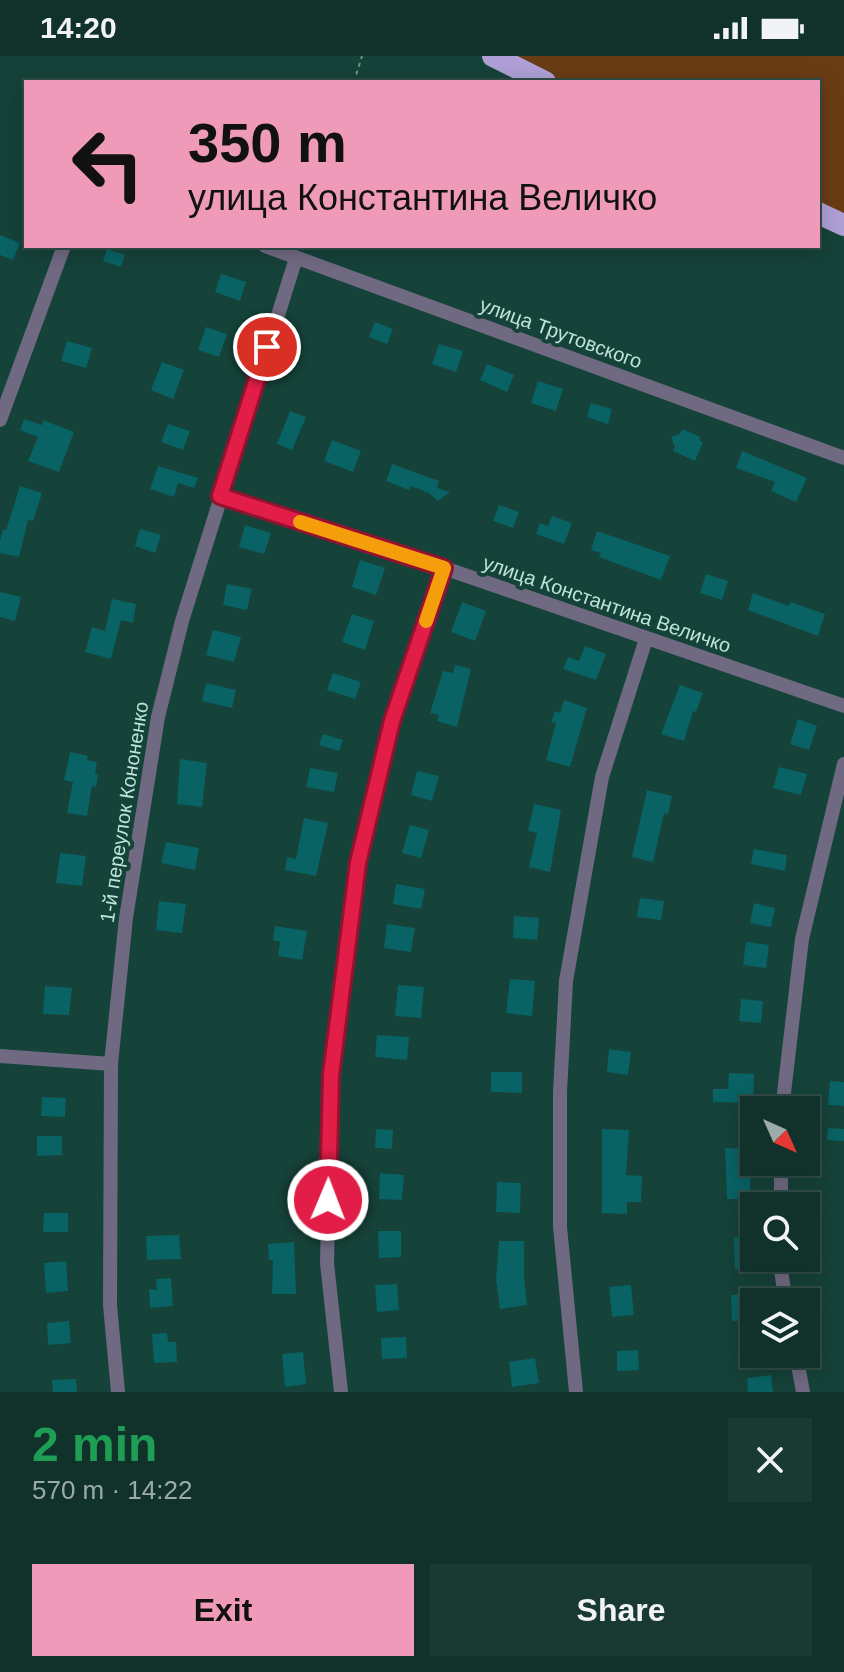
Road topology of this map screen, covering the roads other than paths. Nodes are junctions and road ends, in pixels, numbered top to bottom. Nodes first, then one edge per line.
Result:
1 (493, 56) edge
2 (541, 80) edge
3 (820, 214) edge
4 (844, 225) edge
5 (63, 248) edge
6 (270, 248) edge
7 (296, 258) junction
8 (0, 420) edge
9 (844, 458) edge
10 (220, 496) junction
11 (444, 568) junction
12 (646, 639) junction
13 (844, 706) edge
14 (844, 764) edge
15 (0, 1056) edge
16 (111, 1064) junction
17 (784, 1096) edge
18 (799, 1368) edge
19 (118, 1392) edge
20 (341, 1392) edge
21 (576, 1392) edge
22 (803, 1392) edge

1 - 2 highway
3 - 4 highway
5 - 8 street
6 - 7 street, улица Трутовского
7 - 9 street, улица Трутовского
7 - 10 street, 1-й переулок Кононенко
10 - 11 street, улица Константина Величко
10 - 16 street, 1-й переулок Кононенко
11 - 12 street, улица Константина Величко
11 - 20 street
12 - 13 street, улица Константина Величко
12 - 21 street
14 - 17 street
15 - 16 street
16 - 19 street, 1-й переулок Кононенко
18 - 22 street

